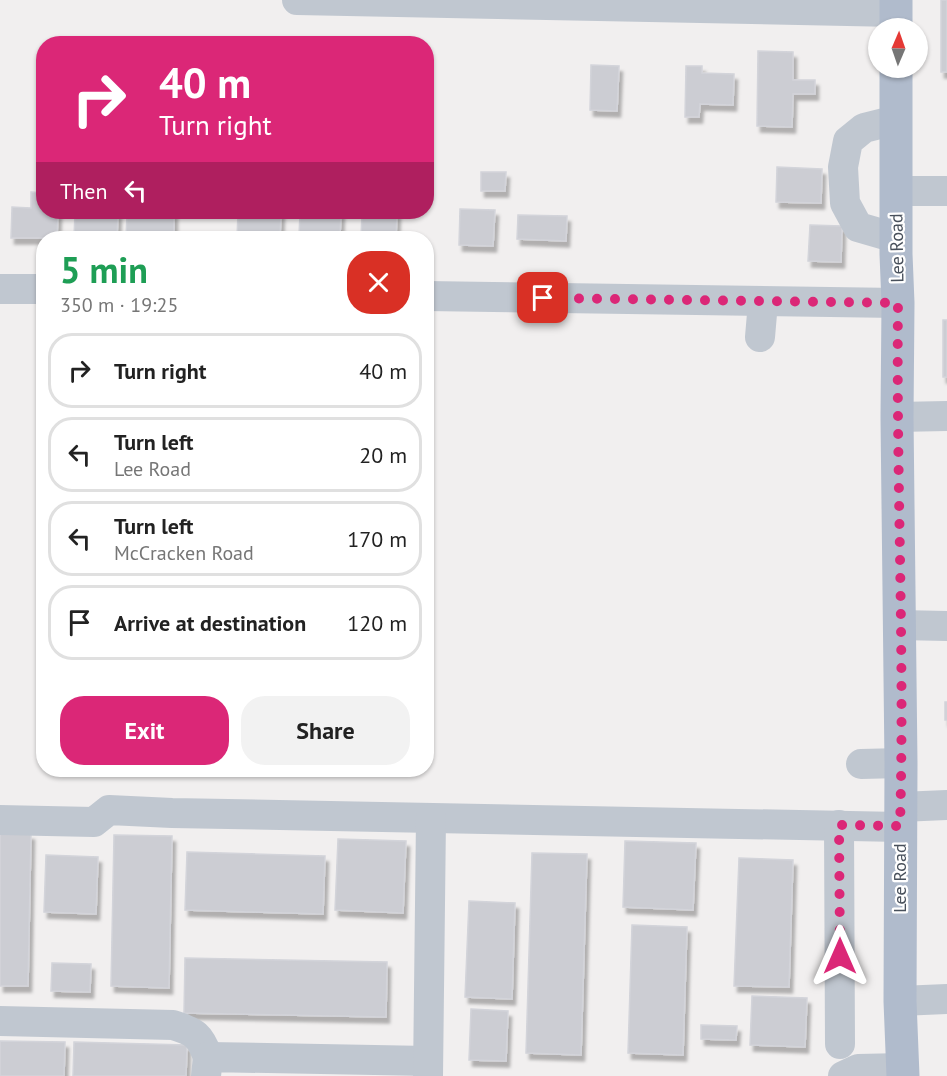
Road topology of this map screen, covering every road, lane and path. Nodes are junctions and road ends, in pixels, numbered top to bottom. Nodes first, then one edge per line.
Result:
1 (297, 0) edge
2 (896, 13) edge
3 (896, 78) edge
4 (896, 120) junction
5 (896, 191) junction
6 (947, 191) edge
7 (896, 238) junction
8 (0, 289) edge
9 (36, 289) edge
10 (434, 297) edge
11 (764, 302) junction
12 (898, 303) junction
13 (760, 337) dead end
14 (947, 416) edge
15 (897, 417) junction
16 (900, 625) junction
17 (947, 626) edge
18 (861, 764) dead end
19 (901, 764) junction
20 (947, 805) edge
21 (900, 817) junction
22 (431, 818) junction
23 (0, 820) edge
24 (839, 825) junction
25 (947, 999) edge
26 (900, 1001) junction
27 (0, 1021) edge
28 (840, 1044) dead end
29 (207, 1067) edge
30 (256, 1067) edge
31 (428, 1068) edge
32 (903, 1072) edge
33 (843, 1076) edge

1 - 2 street
3 - 4 main road, Lee Road
4 - 5 main road, Lee Road
4 - 7 street
5 - 6 street
5 - 7 main road, Lee Road
7 - 12 main road, Lee Road
8 - 9 street
10 - 11 street
11 - 12 street
11 - 13 street
12 - 15 main road, Lee Road
14 - 15 street
15 - 16 main road, Lee Road
16 - 17 street
16 - 19 main road, Lee Road
18 - 19 street
19 - 21 main road, Lee Road
20 - 21 street
21 - 24 street
21 - 26 main road, Lee Road
22 - 23 street
22 - 24 street
22 - 31 street
24 - 28 street
25 - 26 street
26 - 32 main road, Lee Road
27 - 29 street
29 - 30 street
30 - 31 street
32 - 33 street

